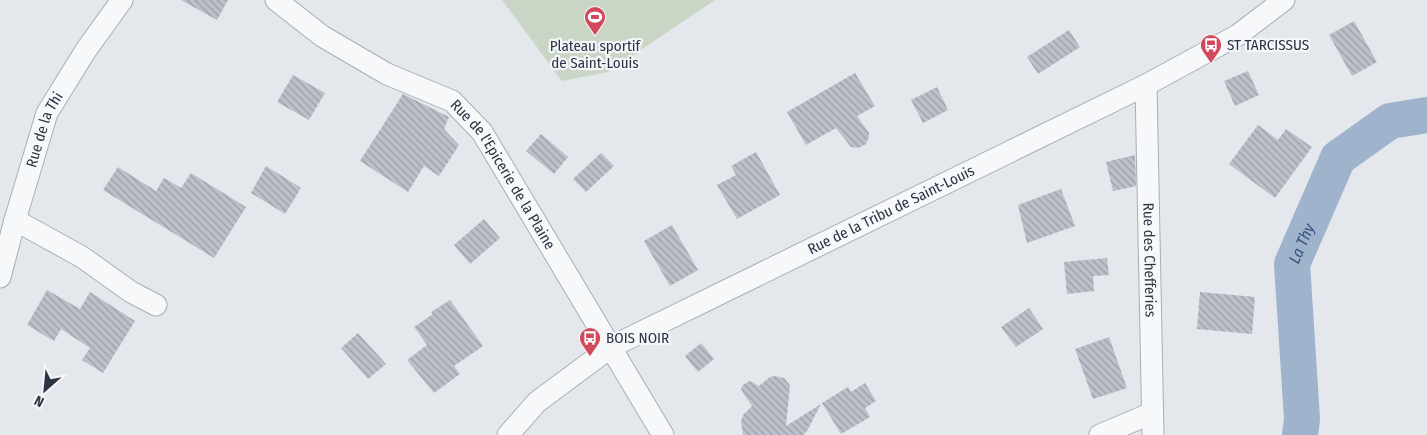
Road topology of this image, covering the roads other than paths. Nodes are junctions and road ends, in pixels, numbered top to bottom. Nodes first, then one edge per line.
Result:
1 (122, 0) edge
2 (276, 0) edge
3 (1284, 0) edge
4 (1146, 85) junction
5 (15, 220) junction
6 (0, 277) edge
7 (156, 305) dead end
8 (611, 348) junction
9 (1152, 413) junction
10 (508, 435) edge
11 (664, 435) edge
12 (1100, 435) edge
13 (1153, 435) edge

1 - 5 street, Rue de la Thi
2 - 8 street, Rue de l'Epicerie de la Plaine
3 - 4 street, Rue de la Tribu de Saint-Louis
4 - 8 street, Rue de la Tribu de Saint-Louis
4 - 9 street, Rue des Chefferies
5 - 6 street, Rue de la Thi
5 - 7 street
8 - 10 street, Rue de la Tribu de Saint-Louis
8 - 11 street
9 - 12 street
9 - 13 street, Rue des Chefferies

